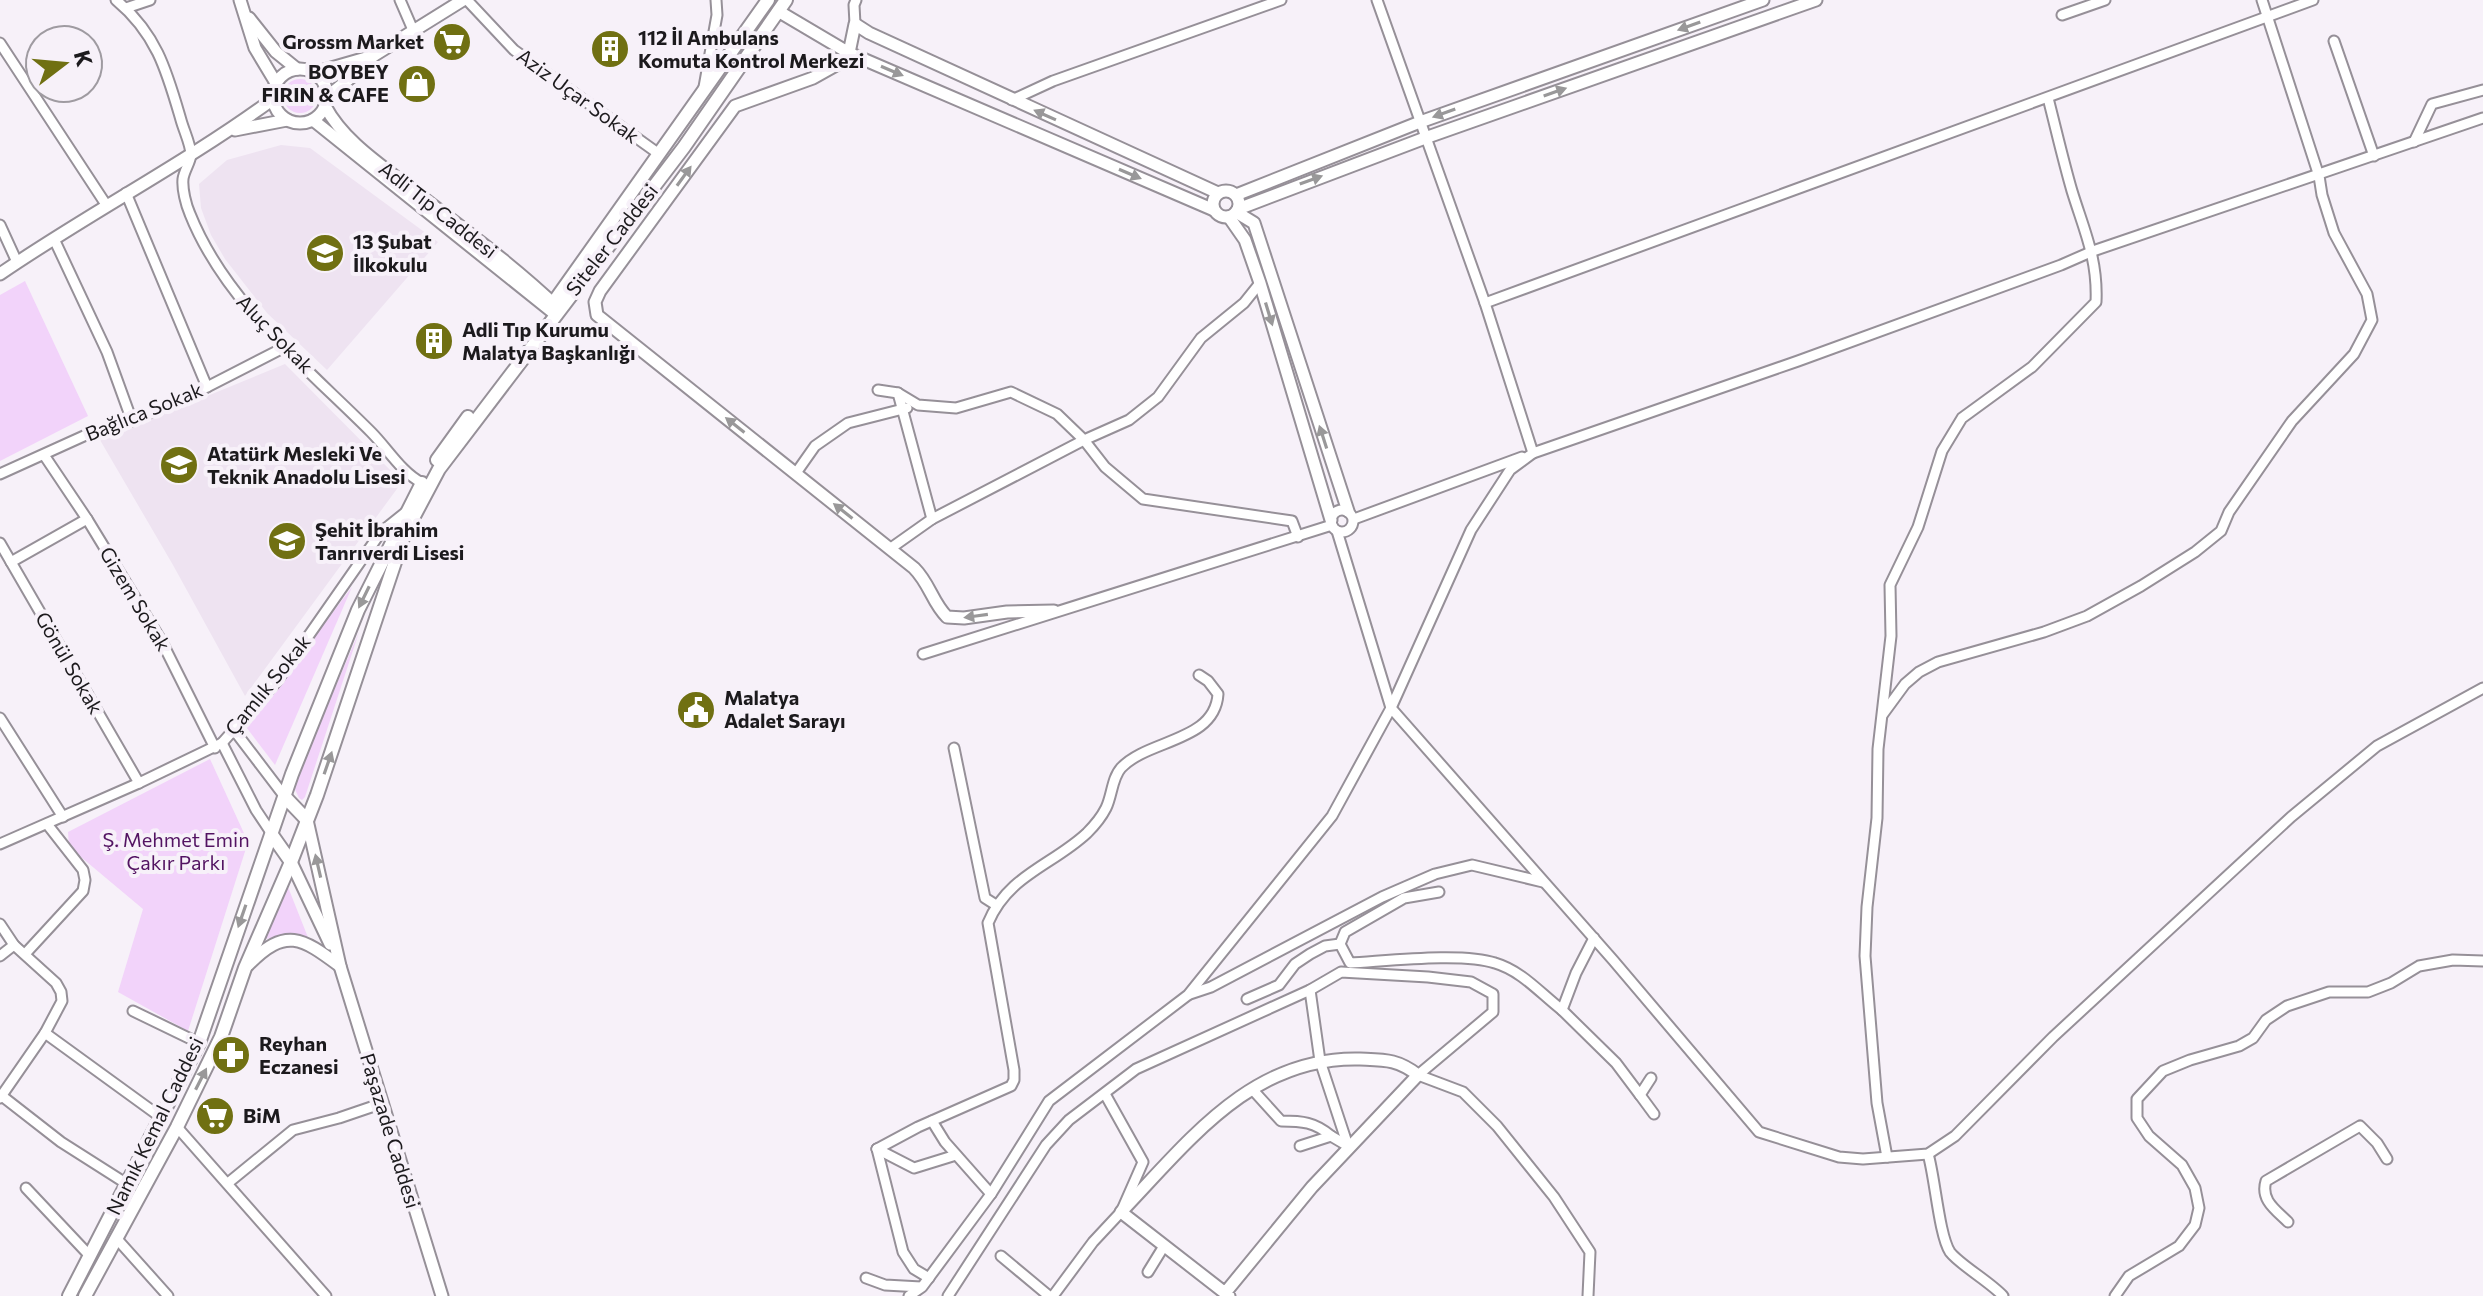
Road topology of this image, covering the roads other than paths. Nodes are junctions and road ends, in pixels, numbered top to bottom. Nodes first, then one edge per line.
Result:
1 (116, 0) edge
2 (150, 0) edge
3 (240, 0) edge
4 (400, 0) edge
5 (465, 0) edge
6 (716, 0) edge
7 (768, 0) edge
8 (856, 0) edge
9 (1281, 0) edge
10 (1377, 0) edge
11 (1763, 0) edge
12 (1816, 0) edge
13 (2105, 0) edge
14 (2262, 0) edge
15 (2313, 0) edge
16 (782, 6) edge
17 (126, 8) junction
18 (246, 14) junction
19 (2062, 15) dead end
20 (2268, 16) junction
21 (855, 24) junction
22 (413, 30) junction
23 (2334, 41) dead end
24 (0, 43) edge
25 (849, 53) junction
26 (373, 56) junction
27 (297, 69) junction
28 (314, 73) junction
29 (276, 83) junction
30 (2483, 90) edge
31 (703, 93) junction
32 (2048, 98) junction
33 (273, 99) junction
34 (1012, 100) junction
35 (326, 102) junction
36 (2483, 118) edge
37 (287, 120) junction
38 (313, 120) junction
39 (1420, 122) junction
40 (230, 131) junction
41 (1425, 138) junction
42 (2414, 142) junction
43 (659, 154) junction
44 (191, 155) junction
45 (2374, 156) junction
46 (2319, 176) junction
47 (126, 193) junction
48 (1218, 193) junction
49 (1236, 195) junction
50 (107, 206) junction
51 (1214, 210) junction
52 (1235, 213) junction
53 (0, 225) edge
54 (54, 239) junction
55 (2093, 251) junction
56 (17, 262) junction
57 (0, 274) edge
58 (1260, 283) junction
59 (1485, 303) junction
60 (554, 309) junction
61 (285, 347) junction
62 (207, 387) junction
63 (878, 390) dead end
64 (898, 393) junction
65 (918, 405) junction
66 (903, 409) junction
67 (132, 421) junction
68 (1084, 440) junction
69 (1533, 453) junction
70 (44, 455) junction
71 (796, 473) junction
72 (0, 474) edge
73 (422, 483) junction
74 (406, 512) junction
75 (1351, 515) junction
76 (87, 519) junction
77 (932, 519) junction
78 (1333, 525) junction
79 (1298, 537) junction
80 (0, 543) edge
81 (891, 548) junction
82 (11, 562) junction
83 (1054, 611) junction
84 (923, 654) dead end
85 (1199, 675) dead end
86 (2483, 688) edge
87 (1391, 708) junction
88 (1882, 717) junction
89 (0, 718) edge
90 (234, 730) junction
91 (218, 745) junction
92 (954, 748) dead end
93 (139, 783) junction
94 (285, 797) junction
95 (279, 816) joint
96 (63, 817) junction
97 (307, 820) junction
98 (47, 824) junction
99 (272, 835) junction
100 (301, 837) joint
101 (0, 844) edge
102 (291, 862) junction
103 (1543, 882) junction
104 (1439, 892) dead end
105 (996, 905) junction
106 (0, 924) edge
107 (1594, 938) junction
108 (1340, 944) junction
109 (14, 945) junction
110 (25, 954) junction
111 (0, 956) edge
112 (2483, 961) edge
113 (340, 966) junction
114 (245, 968) junction
115 (1310, 990) junction
116 (1188, 995) junction
117 (1247, 999) dead end
118 (1562, 1010) junction
119 (133, 1011) dead end
120 (45, 1033) junction
121 (199, 1043) junction
122 (1320, 1061) junction
123 (1418, 1075) junction
124 (1651, 1078) dead end
125 (1252, 1089) junction
126 (1105, 1094) junction
127 (1640, 1095) junction
128 (1, 1097) edge
129 (383, 1103) junction
130 (1654, 1114) dead end
131 (162, 1118) junction
132 (932, 1121) junction
133 (177, 1127) junction
134 (1331, 1136) junction
135 (1300, 1146) dead end
136 (1348, 1146) junction
137 (877, 1149) junction
138 (1928, 1154) junction
139 (956, 1155) junction
140 (1887, 1157) junction
141 (2387, 1159) dead end
142 (228, 1183) junction
143 (127, 1184) junction
144 (26, 1188) dead end
145 (991, 1194) junction
146 (1121, 1212) junction
147 (2288, 1222) dead end
148 (117, 1239) junction
149 (1164, 1246) junction
150 (89, 1255) junction
151 (1001, 1256) dead end
152 (1148, 1272) dead end
153 (866, 1278) dead end
154 (929, 1278) junction
155 (922, 1287) junction
156 (1226, 1295) edge
157 (69, 1296) edge
158 (85, 1296) edge
159 (168, 1296) edge
160 (326, 1296) edge
161 (442, 1296) edge
162 (909, 1296) edge
163 (948, 1296) edge
164 (1051, 1296) edge
165 (1588, 1296) edge
166 (2003, 1296) edge
167 (2115, 1296) edge

1 - 17 street
2 - 17 street
3 - 18 street
4 - 22 street
5 - 22 street
5 - 43 street, Aziz Uçar Sokak
6 - 31 street
7 - 31 main road, Siteler Caddesi
8 - 21 street
9 - 34 street
10 - 39 street
11 -> 39 street
41 -> 12 street
13 - 19 street
14 - 20 street
15 - 20 street
16 - 25 street
16 - 60 main road, Siteler Caddesi
17 - 44 street
18 - 27 street
18 - 29 street
20 - 32 street
20 - 46 street
21 - 25 street
21 - 34 street
22 - 26 street
23 - 45 street
24 - 50 street
25 -> 51 street
71 -> 25 street
26 - 28 street
26 - 35 street
27 - 28 street
27 - 29 street
28 - 35 street, Adli Tıp Caddesi
29 - 33 street
30 - 42 street
31 - 43 main road, Siteler Caddesi
32 - 55 street
32 - 59 street
33 - 37 street
33 - 40 street
48 -> 34 street
35 - 38 street
35 - 60 street, Adli Tıp Caddesi
36 - 42 street
37 - 38 street
37 - 40 street
38 - 60 street, Adli Tıp Caddesi
39 - 41 street
39 - 49 street
40 - 44 street
52 -> 41 street
41 - 59 street
42 - 45 street
43 - 60 main road, Siteler Caddesi
44 - 47 street
44 - 61 street, Aluç Sokak
45 - 46 street
46 - 55 street
46 - 88 street
47 - 50 street
47 - 62 street
48 - 49 street
48 - 51 street
49 - 52 street
50 - 54 street
51 - 52 street
52 - 58 street
75 -> 52 street
53 - 56 street
54 - 56 street
54 - 67 street
55 - 69 street
55 - 88 street
56 - 57 street
58 - 68 street
58 -> 78 street
59 - 69 street
60 - 73 main road, Siteler Caddesi
97 -> 60 main road, Siteler Caddesi
61 - 62 street, Bağlıca Sokak
61 - 73 street, Aluç Sokak
62 - 67 street, Bağlıca Sokak
63 - 64 street
64 - 65 street
64 - 66 street
65 - 66 street
65 - 68 street
66 - 71 street
66 - 77 street
67 - 70 street, Bağlıca Sokak
68 - 77 street
68 - 79 street
69 - 75 street
69 - 87 street
70 - 72 street, Bağlıca Sokak
70 - 76 street, Gizem Sokak
81 -> 71 street
73 - 74 main road, Siteler Caddesi
74 - 90 street, Çamlık Sokak
74 -> 94 main road, Siteler Caddesi
75 - 78 street
75 - 78 street
76 - 82 street
76 - 91 street, Gizem Sokak
77 - 81 street
78 - 79 street
78 - 87 street
79 - 83 street
80 - 82 street, Gönül Sokak
83 -> 81 street
82 - 93 street, Gönül Sokak
83 - 84 street
85 - 105 street
86 - 138 street
87 - 103 street
87 - 116 street
88 - 140 street
89 - 96 street
90 - 91 street, Çamlık Sokak
90 - 94 street
91 - 93 street, Çamlık Sokak
91 - 99 street, Gizem Sokak
92 - 105 street
93 - 96 street, Çamlık Sokak
94 - 95 main road, Siteler Caddesi
94 - 97 main road
95 - 99 main road, Namık Kemal Caddesi
96 - 98 street, Çamlık Sokak
97 - 100 main road, Siteler Caddesi
113 -> 97 street, Paşazade Caddesi
98 - 101 street, Çamlık Sokak
98 - 110 street
99 - 102 main road
99 -> 121 main road, Namık Kemal Caddesi
100 - 102 main road, Namık Kemal Caddesi
102 - 113 street, Paşazade Caddesi
102 - 114 main road, Namık Kemal Caddesi
103 - 107 street
103 - 116 street
104 - 108 street
105 - 132 street
106 - 109 street
107 - 118 street
107 - 140 street
108 - 117 street
108 - 118 street
109 - 110 street
109 - 111 street
110 - 120 street
112 - 167 street
113 - 114 street
113 - 129 street, Paşazade Caddesi
133 -> 114 main road, Namık Kemal Caddesi
115 - 122 street
115 - 123 street
115 - 126 street
116 - 145 street
118 - 127 street
119 - 121 street
120 - 128 street
120 - 131 street
121 - 131 main road, Namık Kemal Caddesi
122 - 123 street
122 - 125 street
122 - 136 street
123 - 136 street
123 - 165 street
124 - 127 street
125 - 134 street
125 - 146 street
126 - 146 street
126 - 163 street
127 - 130 street
128 - 143 street
129 - 142 street
129 - 161 street, Paşazade Caddesi
131 - 143 main road, Namık Kemal Caddesi
132 - 137 street
132 - 139 street
133 - 142 street
133 - 148 main road, Namık Kemal Caddesi
134 - 135 street
134 - 136 street
136 - 156 street
137 - 139 street
137 - 154 street
138 - 140 street
138 - 166 street
139 - 145 street
141 - 147 street
142 - 160 street
143 - 150 main road, Namık Kemal Caddesi
144 - 150 street
145 - 154 street
146 - 149 street
146 - 164 street
148 - 158 main road, Namık Kemal Caddesi
148 - 159 street
149 - 152 street
149 - 156 street
150 - 157 main road, Namık Kemal Caddesi
151 - 164 street
153 - 155 street
154 - 155 street
155 - 162 street

